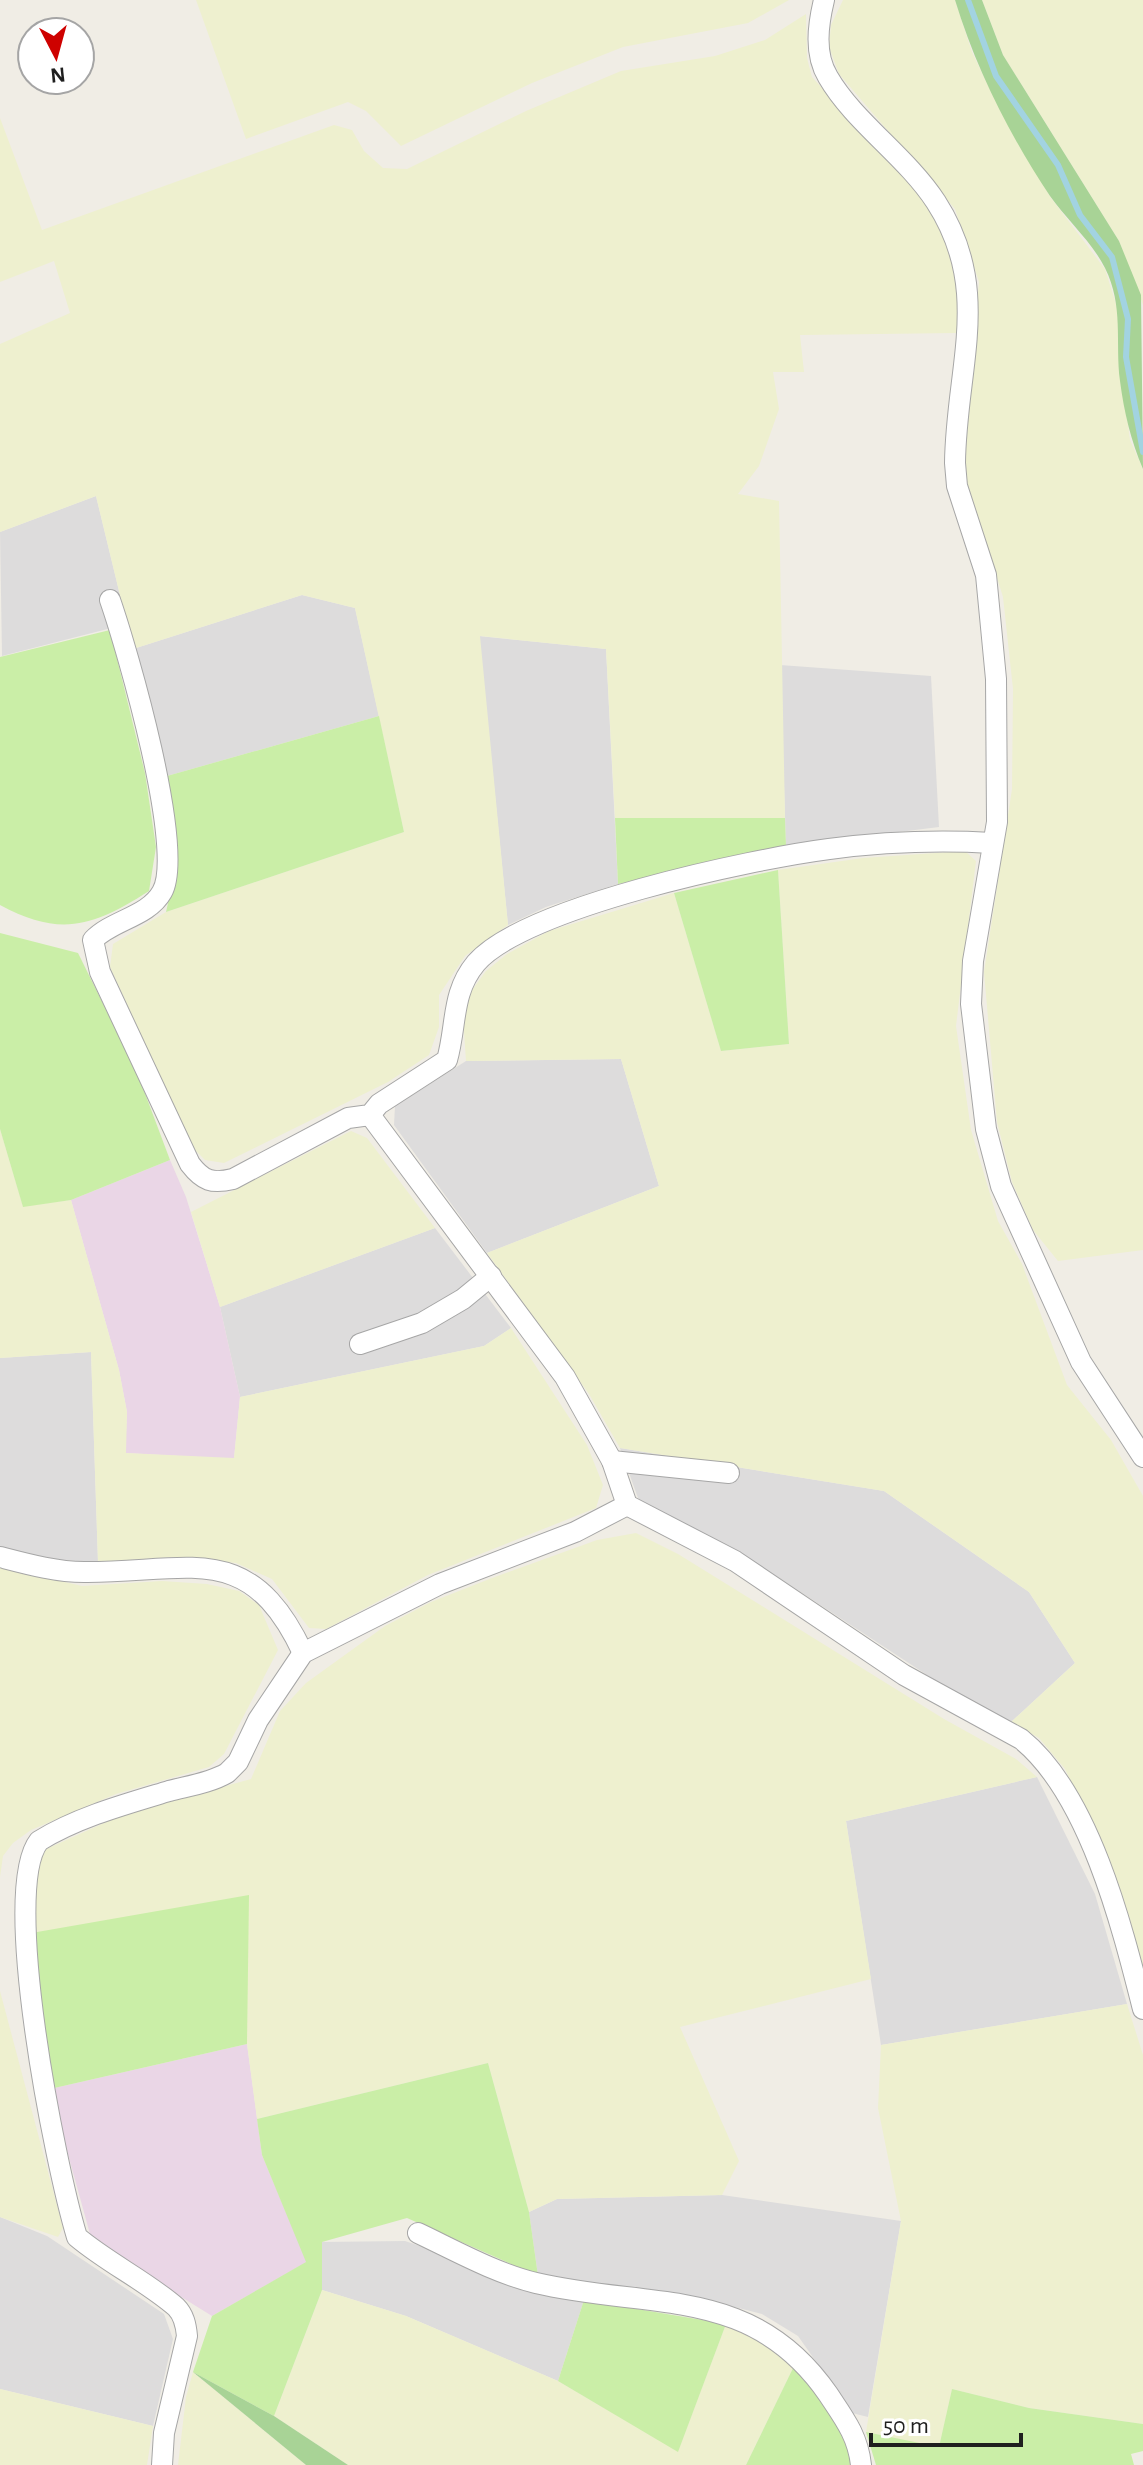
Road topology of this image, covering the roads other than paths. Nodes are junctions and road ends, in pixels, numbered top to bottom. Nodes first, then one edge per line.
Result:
1 (824, 0) edge
2 (110, 600) dead end
3 (992, 843) junction
4 (370, 1115) junction
5 (491, 1276) junction
6 (360, 1344) dead end
7 (1143, 1457) edge
8 (612, 1461) junction
9 (729, 1473) dead end
10 (627, 1505) junction
11 (0, 1557) edge
12 (303, 1653) junction
13 (1143, 2009) edge
14 (418, 2233) dead end
15 (162, 2465) edge
16 (861, 2465) edge

1 - 3 street
2 - 4 street
3 - 4 street
3 - 7 street
4 - 5 street
5 - 6 street
5 - 8 street
8 - 9 street
8 - 10 street
10 - 12 street
10 - 13 street
11 - 12 street
12 - 15 street
14 - 16 street

